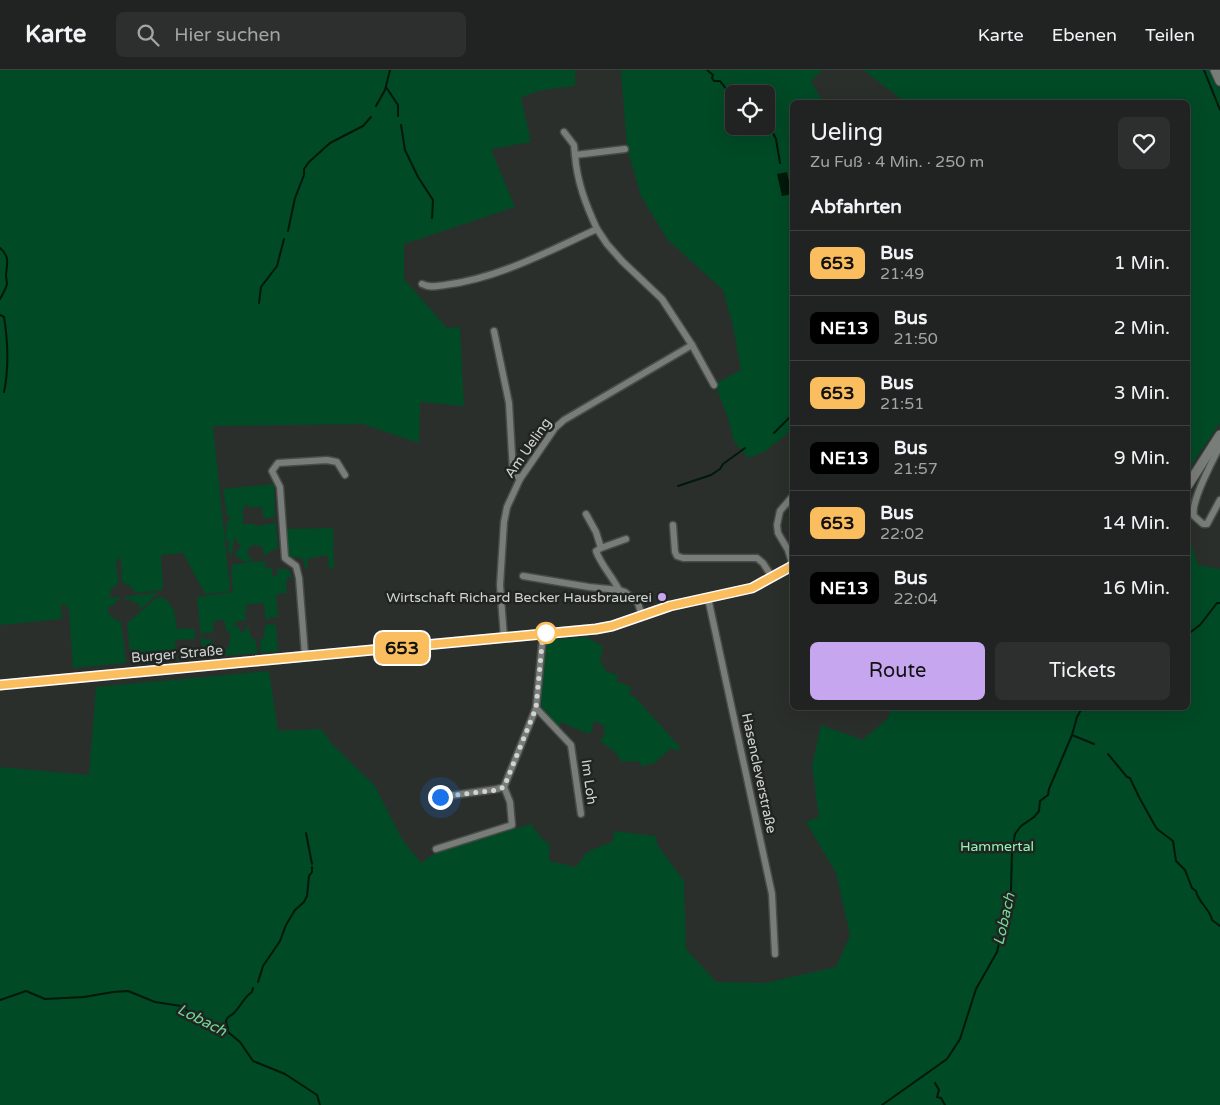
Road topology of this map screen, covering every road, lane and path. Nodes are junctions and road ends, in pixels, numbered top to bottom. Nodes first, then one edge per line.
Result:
1 (1215, 70) edge
2 (1220, 81) edge
3 (564, 132) dead end
4 (625, 149) dead end
5 (575, 155) junction
6 (597, 229) junction
7 (422, 284) dead end
8 (494, 332) dead end
9 (692, 345) junction
10 (714, 385) dead end
11 (1220, 435) edge
12 (1220, 446) edge
13 (345, 475) dead end
14 (520, 479) junction
15 (1190, 482) edge
16 (790, 499) edge
17 (1220, 500) edge
18 (586, 514) dead end
19 (673, 525) dead end
20 (626, 539) dead end
21 (601, 548) junction
22 (790, 558) edge
23 (790, 567) edge
24 (524, 576) dead end
25 (772, 577) junction
26 (619, 590) junction
27 (708, 598) junction
28 (642, 616) junction
29 (543, 634) junction
30 (504, 638) junction
31 (305, 655) junction
32 (0, 684) edge
33 (536, 708) junction
34 (504, 787) junction
35 (440, 797) dead end
36 (581, 814) dead end
37 (436, 849) dead end
38 (776, 954) dead end

1 - 2 main road
3 - 5 street
4 - 5 street
5 - 6 street
6 - 7 street
6 - 9 street
8 - 14 street
9 - 10 street
9 - 14 street, Am Ueling
11 - 15 main road
12 - 17 street
13 - 31 street
14 - 30 street, Am Ueling
16 - 22 street
18 - 21 street
19 - 25 street
20 - 21 street
21 - 26 street
23 - 25 main road, Burger Straße
24 - 26 street
25 - 27 main road, Burger Straße
26 - 28 street
27 - 28 main road, Burger Straße
27 - 38 street, Hasencleverstraße
28 - 29 main road, Burger Straße
29 - 30 main road, Burger Straße
29 - 33 street
30 - 31 main road, Burger Straße
31 - 32 main road, Burger Straße
33 - 34 street
33 - 36 street, Im Loh
34 - 35 street
34 - 37 street

